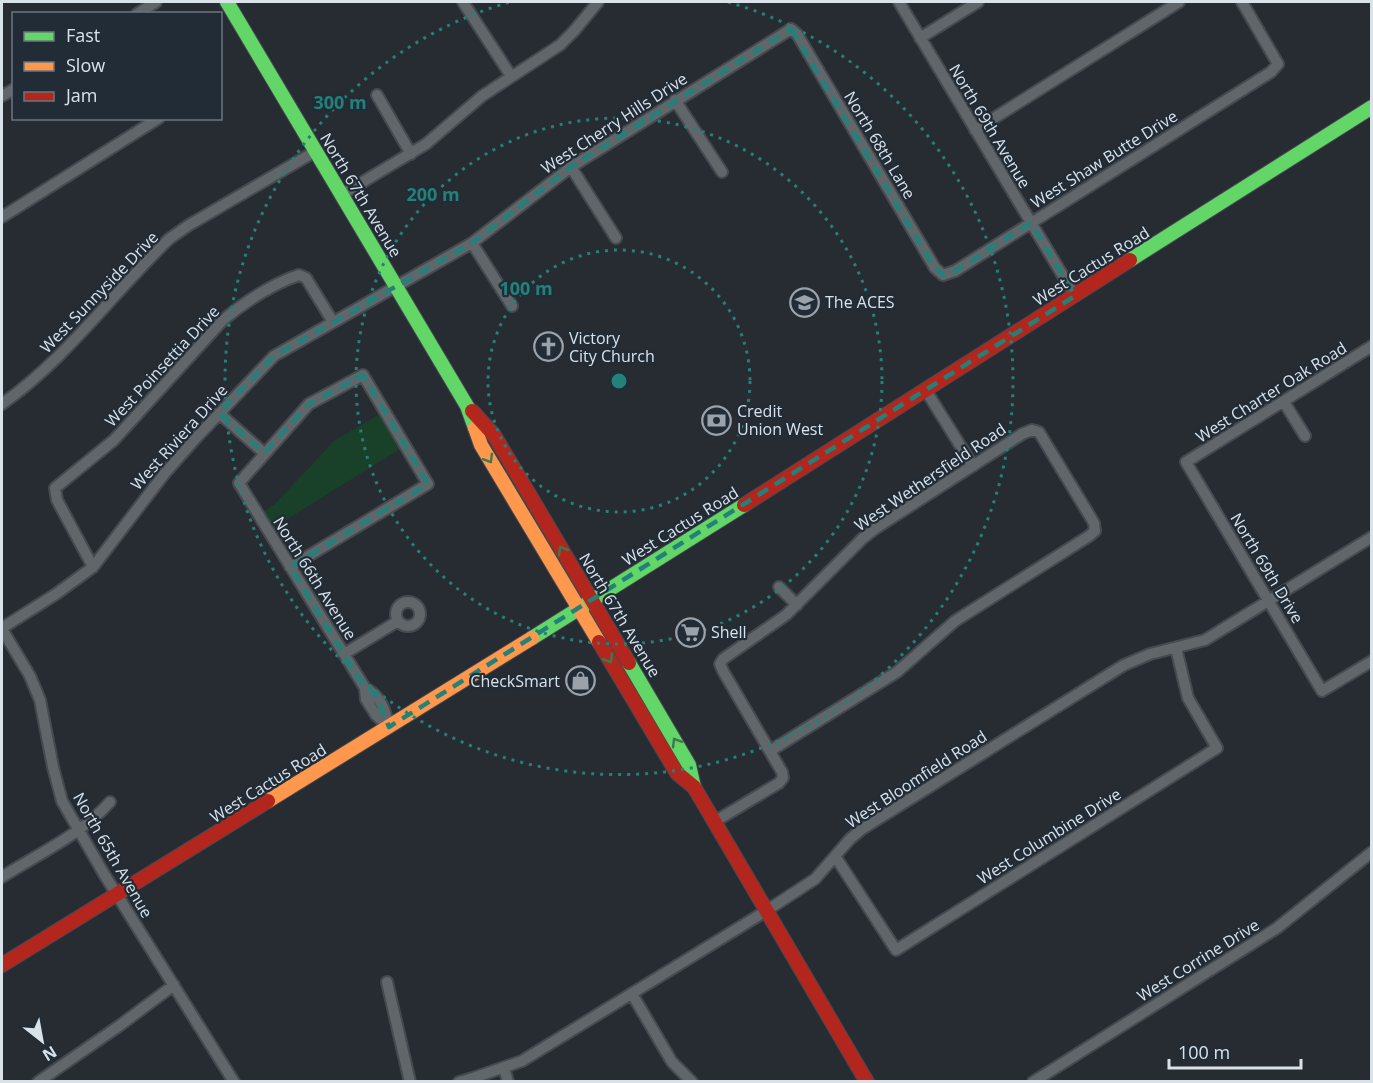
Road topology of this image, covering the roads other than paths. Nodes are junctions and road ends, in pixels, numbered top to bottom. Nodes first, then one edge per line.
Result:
1 (156, 2) edge
2 (227, 2) edge
3 (463, 2) edge
4 (598, 2) edge
5 (898, 2) edge
6 (978, 2) edge
7 (1179, 2) edge
8 (1242, 2) edge
9 (140, 10) edge
10 (791, 29) joint
11 (920, 38) junction
12 (511, 76) junction
13 (377, 95) dead end
14 (675, 100) junction
15 (1371, 107) edge
16 (156, 120) edge
17 (975, 130) junction
18 (316, 151) junction
19 (411, 154) junction
20 (570, 167) junction
21 (722, 172) dead end
22 (341, 195) junction
23 (2, 217) edge
24 (1031, 223) junction
25 (615, 238) dead end
26 (472, 243) junction
27 (943, 275) joint
28 (396, 285) junction
29 (1074, 296) junction
30 (512, 306) dead end
31 (333, 322) junction
32 (1371, 346) edge
33 (925, 389) junction
34 (1284, 402) junction
35 (2, 404) edge
36 (466, 406) junction
37 (219, 413) junction
38 (1305, 436) dead end
39 (264, 453) junction
40 (1186, 462) joint
41 (973, 466) junction
42 (1371, 537) edge
43 (93, 567) junction
44 (290, 567) junction
45 (779, 587) dead end
46 (592, 601) junction
47 (1269, 601) junction
48 (797, 605) junction
49 (579, 609) junction
50 (398, 621) dead end
51 (2, 628) edge
52 (1176, 648) junction
53 (344, 654) junction
54 (1371, 661) edge
55 (389, 727) junction
56 (770, 751) junction
57 (694, 788) junction
58 (110, 802) dead end
59 (714, 822) junction
60 (78, 830) junction
61 (1371, 852) edge
62 (835, 856) junction
63 (2, 876) edge
64 (118, 894) junction
65 (766, 911) junction
66 (2, 965) edge
67 (387, 982) dead end
68 (174, 985) junction
69 (632, 994) junction
70 (504, 1068) junction
71 (38, 1082) edge
72 (234, 1082) edge
73 (410, 1082) edge
74 (459, 1082) edge
75 (508, 1082) edge
76 (693, 1082) edge
77 (867, 1082) edge
78 (1033, 1082) edge

1 - 9 street
2 - 18 main road, North 67th Avenue
3 - 12 street
4 - 12 street
5 - 11 street, North 69th Avenue
6 - 11 street
7 - 17 street
8 - 24 street, West Shaw Butte Drive
10 - 14 street, West Cherry Hills Drive
10 - 27 street, North 68th Lane
11 - 17 street, North 69th Avenue
12 - 19 street
13 - 19 street
14 - 20 street, West Cherry Hills Drive
14 - 21 street
15 - 29 main road, West Cactus Road
16 - 23 street
17 - 24 street, North 69th Avenue
18 - 22 main road, North 67th Avenue
18 - 35 street, West Sunnyside Drive
19 - 22 street
20 - 25 street
20 - 26 street, West Cherry Hills Drive
22 - 28 main road, North 67th Avenue
24 - 27 street, West Shaw Butte Drive
24 - 29 street, North 69th Avenue
26 - 28 street, West Cherry Hills Drive
26 - 30 street
28 - 31 street, West Riviera Drive
28 - 36 main road, North 67th Avenue
29 - 33 main road, West Cactus Road
31 - 37 street, West Riviera Drive
31 - 43 street, West Poinsettia Drive
32 - 34 street, West Charter Oak Road
33 - 41 street
33 - 46 main road, West Cactus Road
34 - 38 street
34 - 40 street, West Charter Oak Road
46 -> 36 main road, North 67th Avenue
36 -> 49 main road, North 67th Avenue
37 - 39 street
37 - 43 street, West Riviera Drive
39 - 44 street, North 66th Avenue
39 - 44 street
40 - 47 street, North 69th Drive
41 - 48 street, West Wethersfield Road
41 - 56 street, West Wethersfield Road
42 - 47 street, West Bloomfield Road
43 - 51 street, West Riviera Drive
44 - 53 street, North 66th Avenue
45 - 48 street
46 - 49 main road, West Cactus Road
57 -> 46 main road, North 67th Avenue
47 - 52 street, West Bloomfield Road
47 - 54 street, North 69th Drive
48 - 56 street, West Wethersfield Road
49 - 55 main road, West Cactus Road
49 -> 57 main road, North 67th Avenue
50 - 53 street
51 - 60 street, North 65th Avenue
52 - 62 street, West Bloomfield Road
52 - 62 street, West Columbine Drive
53 - 55 street, North 66th Avenue
55 - 64 main road, West Cactus Road
56 - 59 street
57 - 59 main road, North 67th Avenue
58 - 60 street
59 - 65 main road, North 67th Avenue
60 - 63 street
60 - 64 street, North 65th Avenue
61 - 78 street, West Corrine Drive
62 - 65 street, West Bloomfield Road
64 - 66 main road, West Cactus Road
64 - 68 street, North 65th Avenue
65 - 69 street, West Bloomfield Road
65 - 77 main road, North 67th Avenue
67 - 73 street
68 - 71 street
68 - 72 street, North 65th Avenue
69 - 70 street, West Bloomfield Road
69 - 76 street
70 - 74 street, West Bloomfield Road
70 - 75 street

